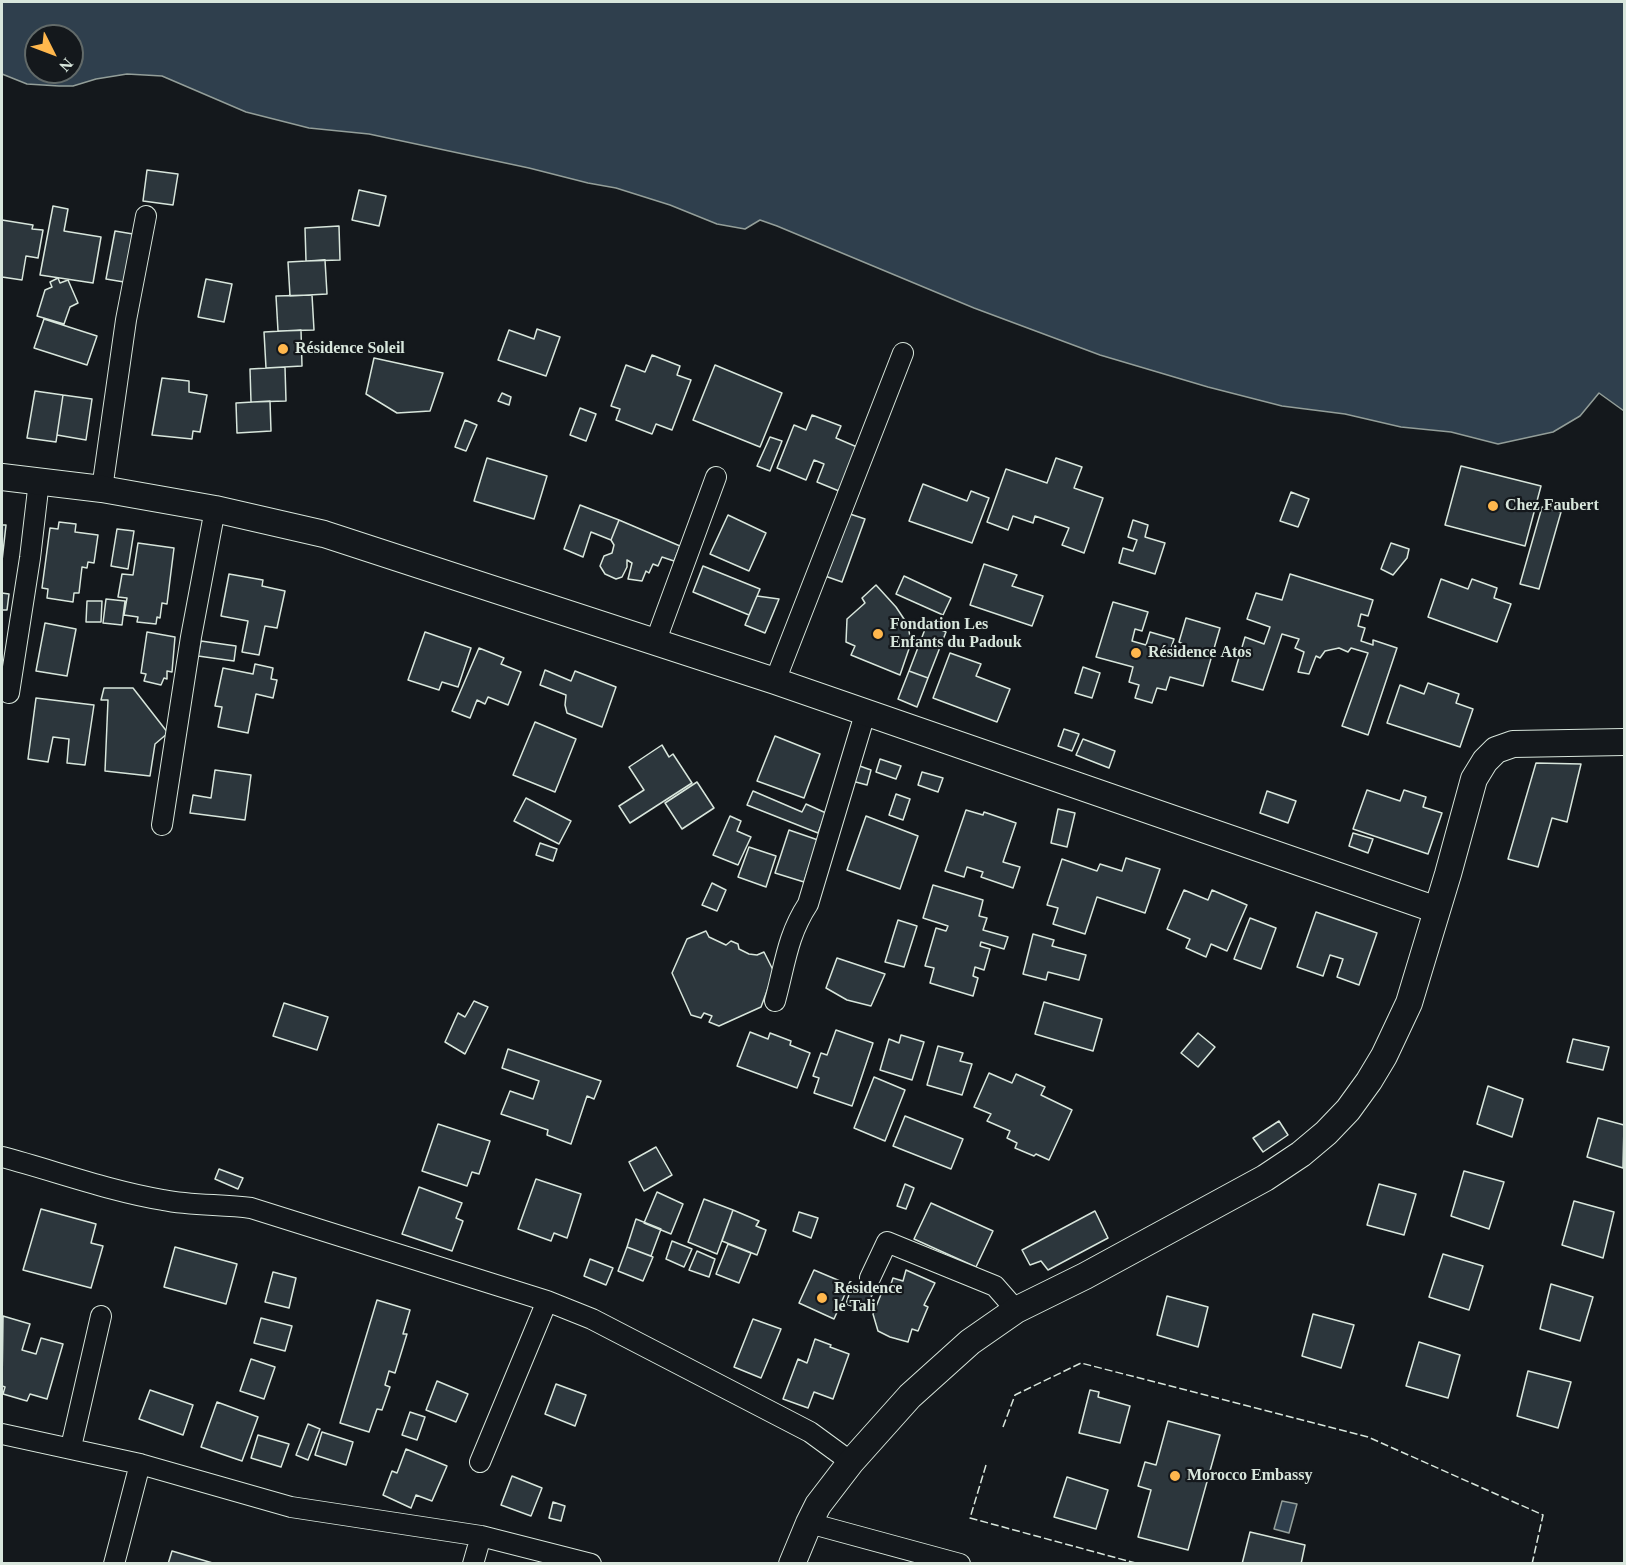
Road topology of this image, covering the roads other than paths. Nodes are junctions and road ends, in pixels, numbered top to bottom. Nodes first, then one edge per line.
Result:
1 (146, 216) dead end
2 (903, 353) dead end
3 (2, 477) edge
4 (716, 477) dead end
5 (39, 481) junction
6 (102, 489) junction
7 (215, 509) junction
8 (655, 643) junction
9 (774, 681) junction
10 (9, 693) dead end
11 (865, 714) junction
12 (1624, 742) edge
13 (162, 825) dead end
14 (1437, 910) junction
15 (775, 1001) dead end
16 (2, 1157) edge
17 (870, 1278) dead end
18 (547, 1300) junction
19 (1016, 1310) junction
20 (101, 1316) dead end
21 (2, 1434) edge
22 (71, 1448) junction
23 (480, 1462) dead end
24 (851, 1462) junction
25 (140, 1464) junction
26 (809, 1523) junction
27 (481, 1536) junction
28 (114, 1563) edge
29 (473, 1563) edge
30 (591, 1563) edge
31 (792, 1563) edge
32 (960, 1563) edge

1 - 6 street
2 - 9 street
3 - 5 main road
4 - 8 street
5 - 6 main road
5 - 10 street
6 - 7 main road
7 - 8 main road
7 - 13 street
8 - 9 main road
9 - 11 main road
11 - 14 main road
11 - 15 street
12 - 14 main road
14 - 19 main road
16 - 18 street
17 - 19 street
18 - 23 street
18 - 24 street
19 - 24 main road
20 - 22 street
21 - 22 street
22 - 25 street
24 - 26 main road
25 - 27 street
25 - 28 street
26 - 31 main road
26 - 32 street
27 - 29 street
27 - 30 street

